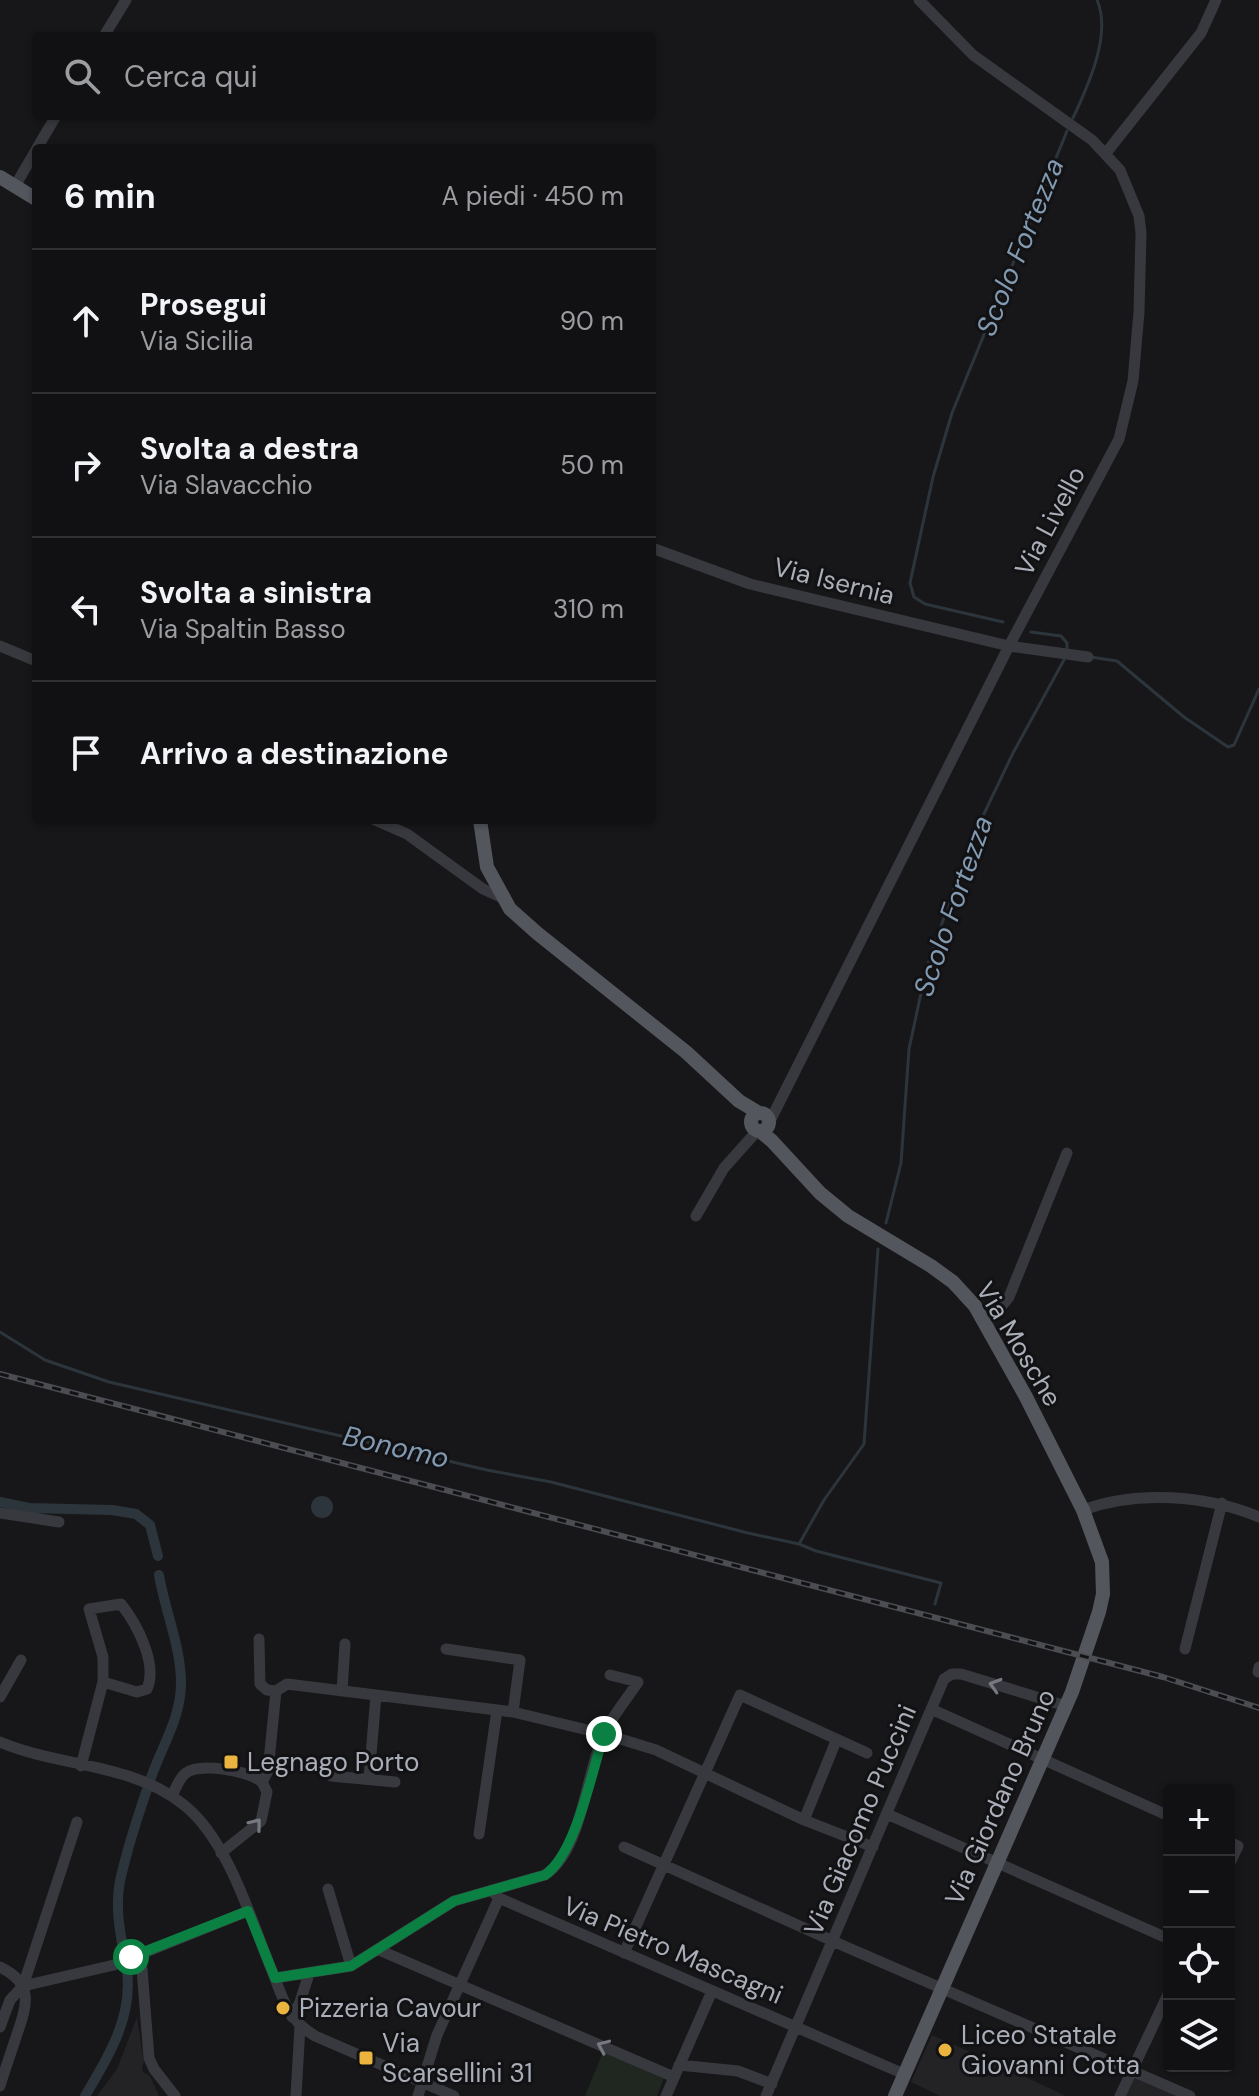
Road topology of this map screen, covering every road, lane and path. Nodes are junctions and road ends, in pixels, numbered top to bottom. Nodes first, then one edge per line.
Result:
1 (126, 0) edge
2 (919, 0) edge
3 (1216, 0) edge
4 (106, 32) edge
5 (54, 120) edge
6 (40, 144) edge
7 (1106, 153) junction
8 (32, 157) edge
9 (0, 177) edge
10 (15, 186) junction
11 (32, 197) edge
12 (656, 549) edge
13 (0, 646) edge
14 (1009, 646) junction
15 (1088, 657) dead end
16 (32, 659) edge
17 (384, 824) edge
18 (481, 824) edge
19 (503, 898) junction
20 (760, 1126) junction
21 (1067, 1153) dead end
22 (696, 1216) dead end
23 (992, 1318) dead end
24 (1222, 1503) junction
25 (1083, 1510) junction
26 (0, 1513) edge
27 (1259, 1517) edge
28 (59, 1522) dead end
29 (259, 1639) dead end
30 (345, 1644) dead end
31 (446, 1649) dead end
32 (1185, 1649) dead end
33 (21, 1660) dead end
34 (610, 1675) dead end
35 (103, 1682) junction
36 (276, 1691) junction
37 (342, 1691) junction
38 (376, 1695) junction
39 (0, 1697) edge
40 (1066, 1706) junction
41 (931, 1709) junction
42 (497, 1710) junction
43 (513, 1712) junction
44 (604, 1734) junction
45 (836, 1741) junction
46 (0, 1742) edge
47 (14, 1747) junction
48 (0, 1752) edge
49 (867, 1753) dead end
50 (1043, 1759) junction
51 (81, 1766) junction
52 (706, 1772) junction
53 (331, 1776) dead end
54 (369, 1779) junction
55 (262, 1782) junction
56 (395, 1782) dead end
57 (172, 1796) junction
58 (1163, 1813) edge
59 (887, 1814) junction
60 (804, 1820) junction
61 (77, 1822) dead end
62 (479, 1834) dead end
63 (624, 1847) dead end
64 (873, 1847) junction
65 (221, 1853) junction
66 (663, 1865) junction
67 (997, 1865) junction
68 (328, 1889) dead end
69 (495, 1894) junction
70 (248, 1911) junction
71 (1163, 1936) edge
72 (833, 1941) junction
73 (379, 1950) junction
74 (624, 1953) junction
75 (134, 1956) junction
76 (351, 1966) junction
77 (0, 1967) edge
78 (309, 1974) junction
79 (275, 1978) junction
80 (461, 1984) junction
81 (23, 1986) junction
82 (943, 1988) junction
83 (712, 1991) junction
84 (1165, 2000) edge
85 (296, 2022) junction
86 (0, 2027) edge
87 (796, 2027) junction
88 (677, 2071) junction
89 (1132, 2071) junction
90 (904, 2074) junction
91 (424, 2083) junction
92 (0, 2086) edge
93 (769, 2090) edge
94 (175, 2096) edge
95 (296, 2096) edge
96 (418, 2096) edge
97 (454, 2096) edge
98 (666, 2096) edge
99 (895, 2096) edge
100 (1120, 2096) edge
101 (1190, 2096) edge

1 - 4 street
2 - 7 street, Via Livello
3 - 7 street
5 - 6 street
7 - 14 street, Via Livello
8 - 10 street
9 - 10 main road
10 - 11 main road
12 - 14 street, Via Isernia
13 - 16 street
14 - 15 street, Via Isernia
14 - 20 street, Via Livello
17 - 19 street
18 - 19 main road, Via Mosche
19 - 20 main road, Via Mosche
20 - 22 street, Via Livello
20 - 25 main road, Via Mosche
21 - 23 street
24 - 25 street
24 - 27 street
24 - 32 street
25 - 40 main road, Via Giordano Bruno
26 - 28 street
29 - 36 street
30 - 37 street
31 - 43 street
33 - 39 street
34 - 44 street
35 - 35 street
35 - 51 street
36 - 37 street
36 - 55 street
37 - 38 street
38 - 42 street
38 - 54 street
40 -> 41 street, Via Giacomo Puccini
40 - 50 main road, Via Giordano Bruno
41 - 50 street
41 - 59 street, Via Giacomo Puccini
42 - 43 street
42 - 62 street
43 - 44 street
44 - 52 street
44 - 69 street
45 - 49 street
45 - 52 street
45 - 60 street
46 - 47 street
47 - 48 street
47 - 51 street
50 - 58 street
50 - 67 main road, Via Giordano Bruno
51 - 57 street
52 - 60 street
52 - 66 street
53 - 54 street
54 - 56 street
55 - 57 street
65 -> 55 street
57 - 65 street
59 - 64 street, Via Giacomo Puccini
59 - 67 street
60 - 64 street
61 - 81 street
63 - 66 street
64 - 72 street, Via Giacomo Puccini
65 - 70 street
66 - 72 street
66 - 74 street
67 - 71 street
67 - 82 main road, Via Giordano Bruno
68 - 76 street
69 - 73 street
69 - 74 street, Via Pietro Mascagni
69 - 80 street
70 - 75 street
70 - 79 street
72 - 82 street
72 - 87 street, Via Giacomo Puccini
73 - 76 street
73 - 80 street
74 - 83 street, Via Pietro Mascagni
75 - 81 street
75 - 94 street
76 - 78 street
77 - 81 street
78 - 79 street
78 - 85 street
79 - 85 street
88 -> 80 street
80 - 91 street
81 - 86 street
81 - 92 street
82 - 89 street
82 - 90 main road, Via Giordano Bruno
83 - 87 street, Via Pietro Mascagni
83 - 88 street
84 - 89 street
85 - 91 street
85 - 95 street
87 - 90 street, Via Pietro Mascagni
87 - 93 street, Via Giacomo Puccini
88 - 93 street
88 - 98 street
89 - 100 street
89 - 101 street
90 - 99 main road, Via Giordano Bruno
91 - 96 street
91 - 97 street

